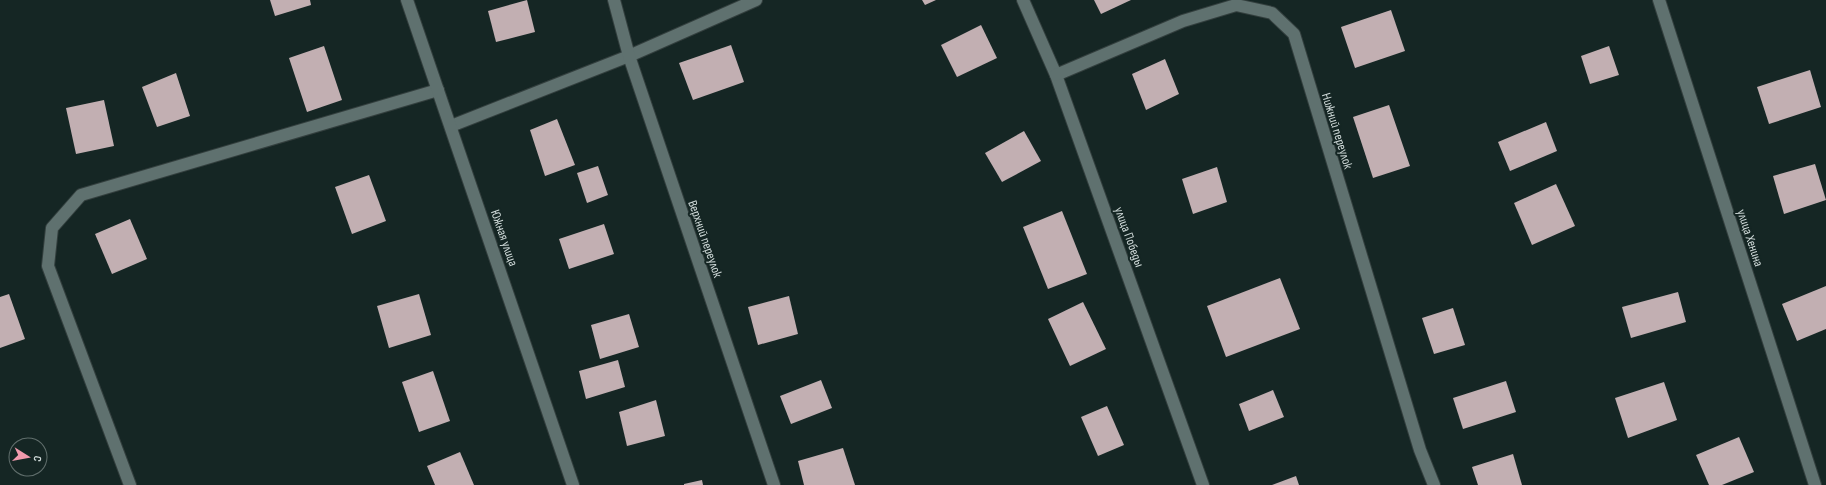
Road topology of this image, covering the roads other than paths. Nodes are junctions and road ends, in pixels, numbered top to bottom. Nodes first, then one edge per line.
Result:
1 (407, 0) edge
2 (614, 0) edge
3 (756, 0) edge
4 (1023, 0) edge
5 (1659, 0) edge
6 (629, 56) junction
7 (1056, 75) junction
8 (438, 90) junction
9 (451, 126) junction
10 (130, 485) edge
11 (573, 485) edge
12 (774, 485) edge
13 (1203, 485) edge
14 (1434, 485) edge
15 (1815, 485) edge

1 - 8 street, Южная улица
2 - 6 street, Верхний переулок
3 - 6 street
4 - 7 street, улица Победы
5 - 15 street, улица Хенина
6 - 9 street
6 - 12 street, Верхний переулок
7 - 13 street, улица Победы
7 - 14 street, Нижний переулок
8 - 9 street, Южная улица
8 - 10 street
9 - 11 street, Южная улица

